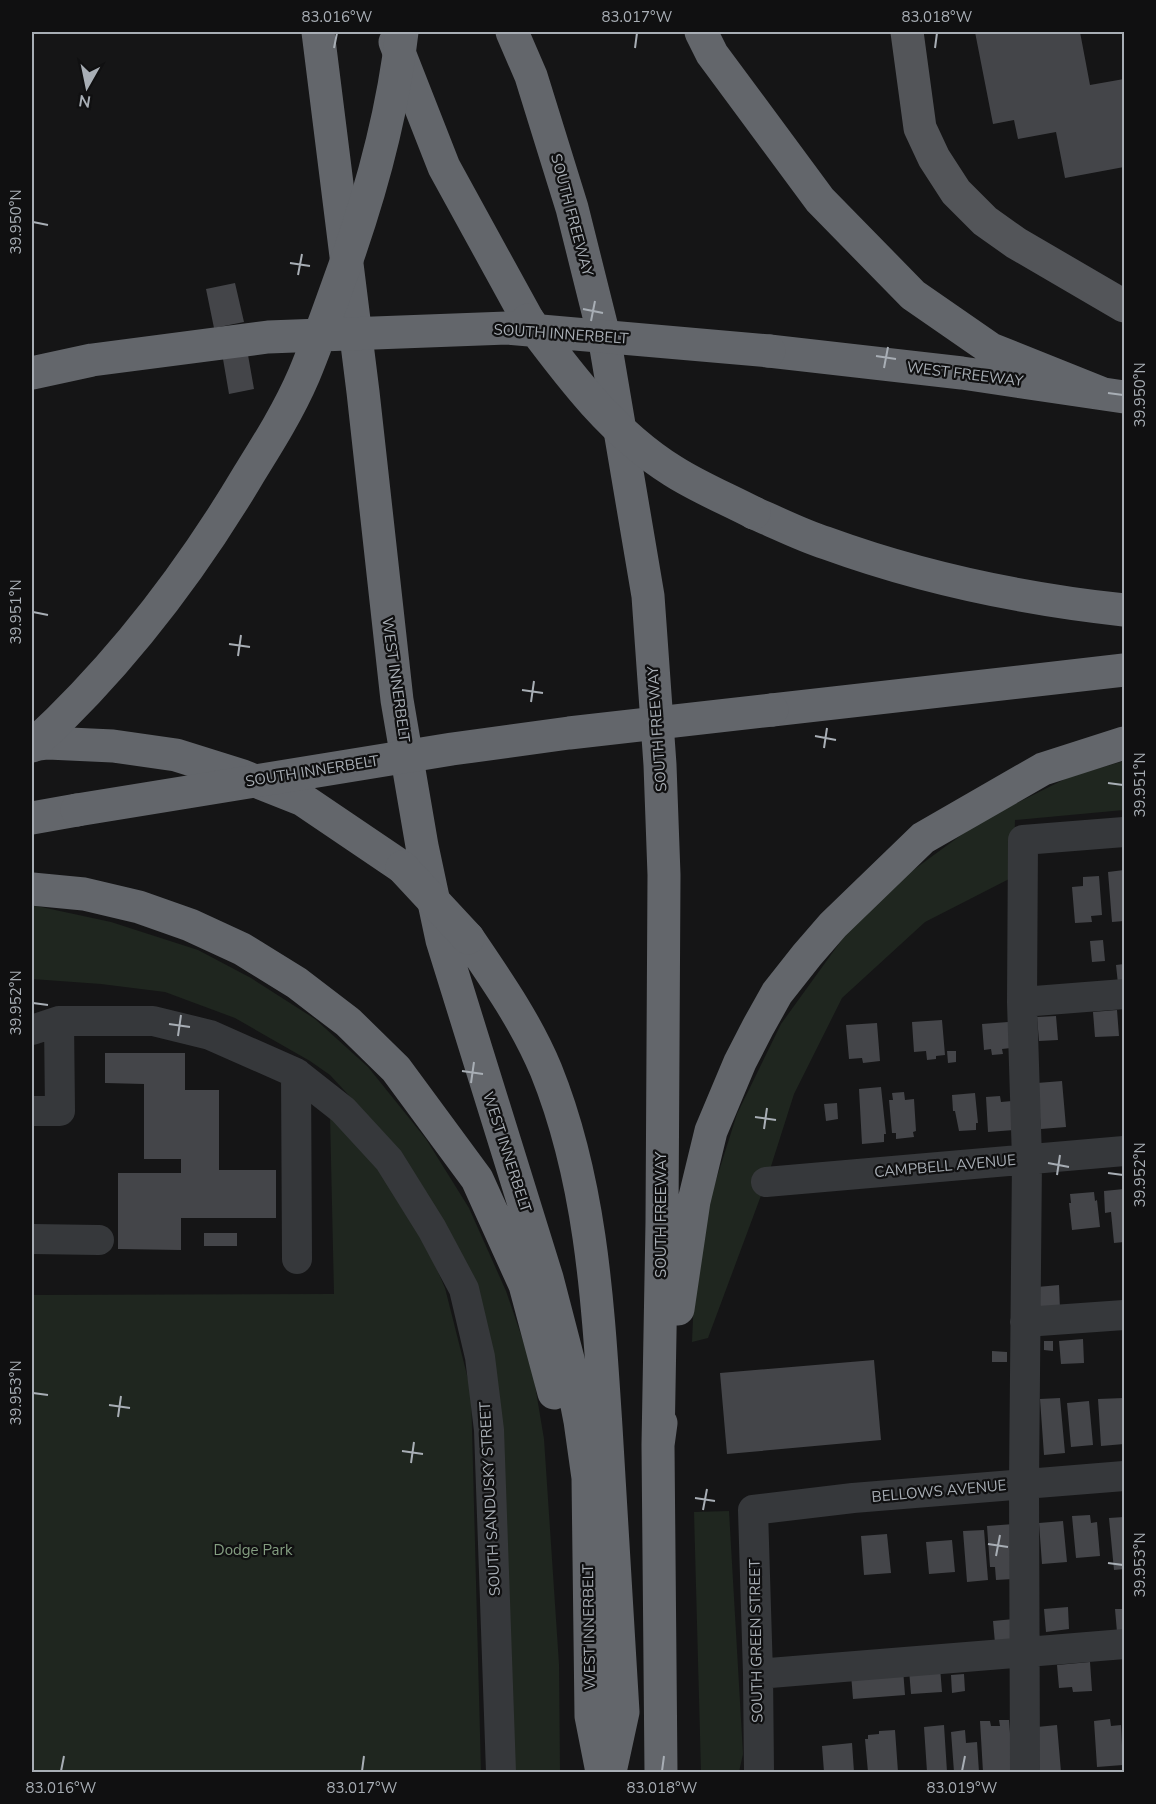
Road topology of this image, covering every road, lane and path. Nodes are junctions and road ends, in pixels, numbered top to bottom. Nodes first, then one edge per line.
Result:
1 (318, 32) edge
2 (392, 32) edge
3 (402, 32) edge
4 (512, 32) edge
5 (701, 32) edge
6 (907, 32) edge
7 (1125, 306) edge
8 (769, 351) joint
9 (32, 373) edge
10 (1113, 395) edge
11 (1125, 610) edge
12 (1125, 670) edge
13 (1125, 743) edge
14 (32, 746) edge
15 (32, 818) edge
16 (1125, 832) edge
17 (32, 889) edge
18 (1125, 994) edge
19 (1022, 1002) junction
20 (45, 1026) edge
21 (296, 1073) junction
22 (32, 1111) edge
23 (1125, 1151) edge
24 (1026, 1159) junction
25 (766, 1182) dead end
26 (32, 1239) edge
27 (99, 1240) dead end
28 (297, 1259) dead end
29 (1125, 1316) edge
30 (1025, 1322) junction
31 (658, 1444) junction
32 (1125, 1476) edge
33 (1024, 1484) junction
34 (587, 1503) junction
35 (753, 1510) joint
36 (1125, 1644) edge
37 (1024, 1653) junction
38 (758, 1674) junction
39 (591, 1716) junction
40 (661, 1771) edge
41 (501, 1773) edge
42 (584, 1773) edge
43 (602, 1773) edge
44 (610, 1773) edge
45 (759, 1773) edge
46 (1024, 1773) edge

1 - 34 highway, WEST INNERBELT
2 - 11 highway, bridge
3 - 14 highway, bridge
4 - 31 highway, SOUTH FREEWAY
5 - 10 highway
6 - 7 main road
8 - 9 highway, SOUTH INNERBELT, bridge
8 - 10 highway, WEST FREEWAY
12 - 15 highway, SOUTH INNERBELT, bridge
13 - 31 highway
14 - 44 highway, bridge
16 - 19 street
17 - 34 highway
18 - 19 street
19 - 24 street
20 - 21 street, SOUTH SANDUSKY STREET
20 - 22 street
21 - 28 street
21 - 41 street, SOUTH SANDUSKY STREET
23 - 24 street, CAMPBELL AVENUE
24 - 25 street, CAMPBELL AVENUE
24 - 30 street
26 - 27 street
29 - 30 street
30 - 33 street
31 - 40 highway
32 - 33 street, BELLOWS AVENUE
33 - 35 street, BELLOWS AVENUE
33 - 37 street
34 - 39 highway, WEST INNERBELT
35 - 38 street, SOUTH GREEN STREET
36 - 37 street
37 - 38 street
37 - 46 street
38 - 45 street, SOUTH GREEN STREET
39 - 42 highway
39 - 43 highway, WEST INNERBELT

